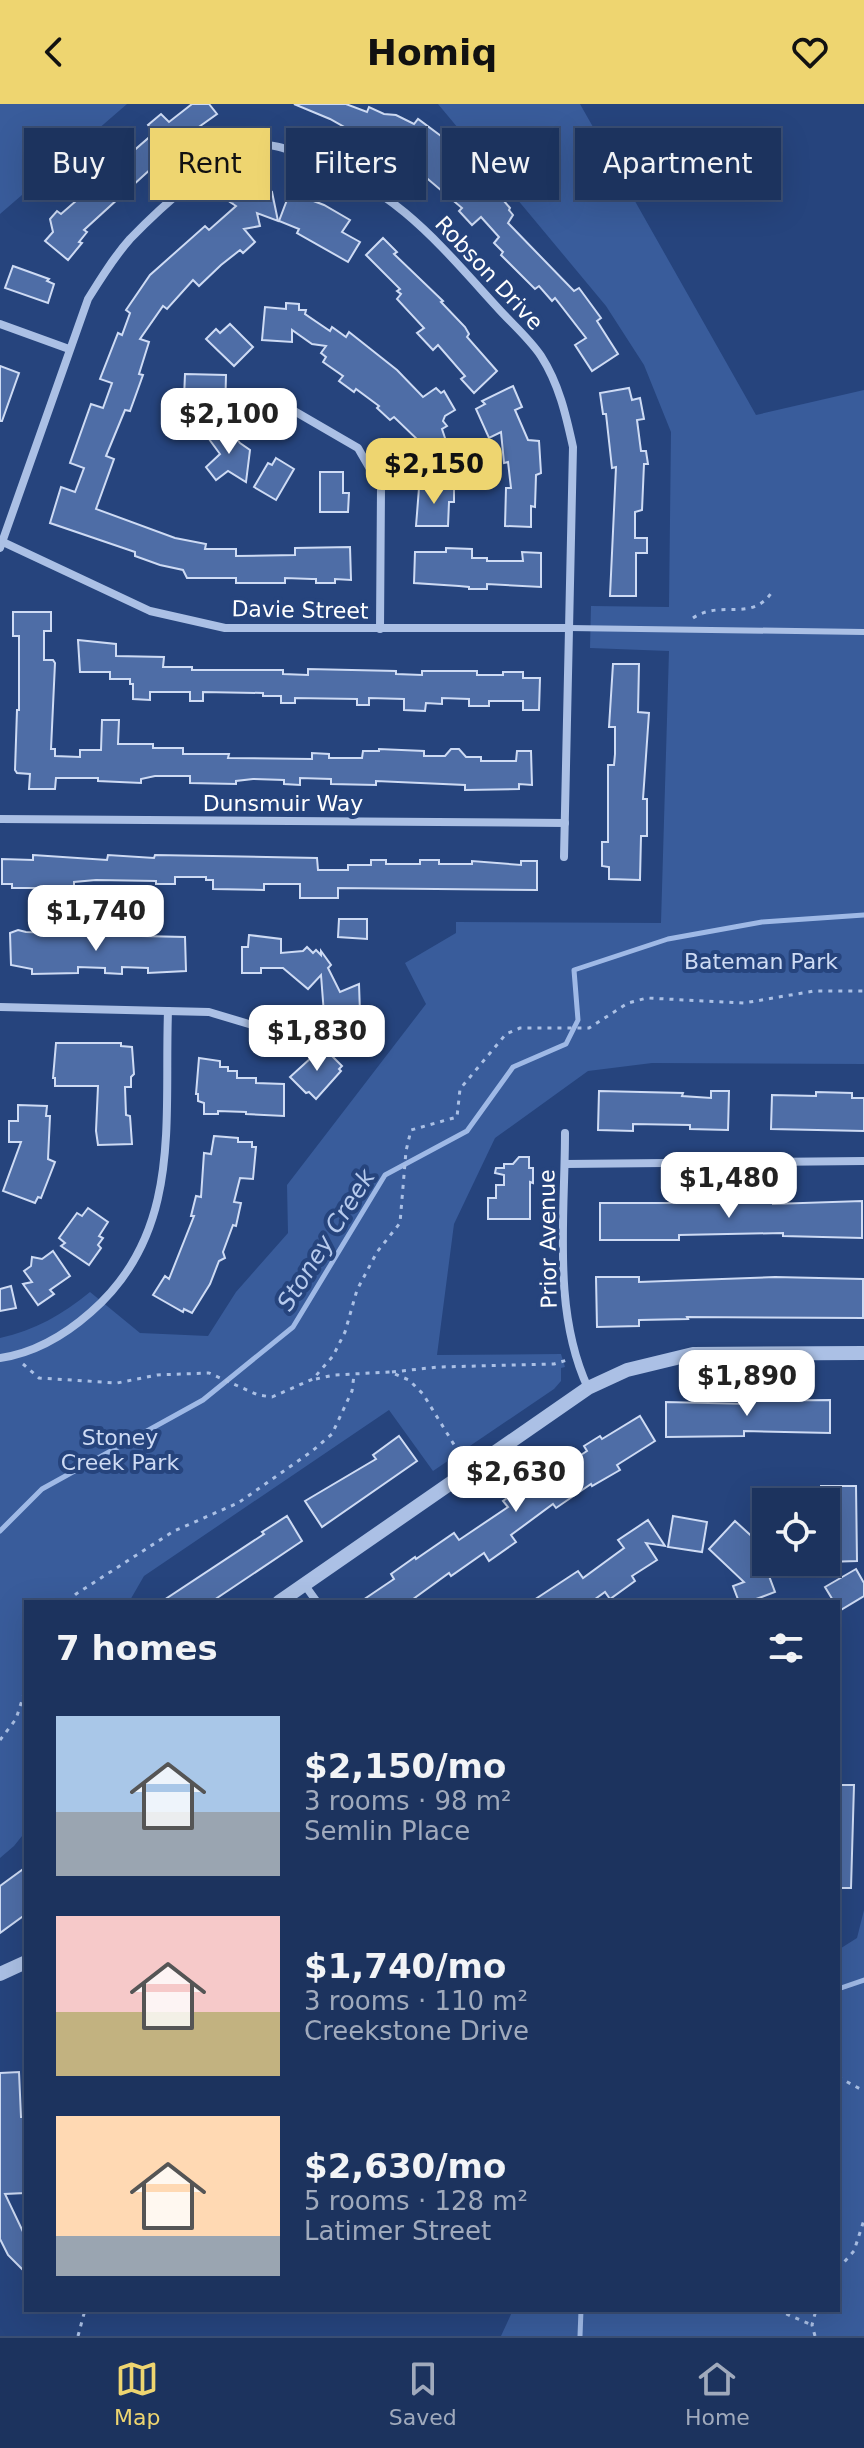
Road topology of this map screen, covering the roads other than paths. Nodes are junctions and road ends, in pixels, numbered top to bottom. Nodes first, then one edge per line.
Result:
1 (0, 324) edge
2 (69, 349) junction
3 (277, 401) dead end
4 (1, 544) edge
5 (569, 628) junction
6 (380, 629) junction
7 (864, 632) edge
8 (0, 819) edge
9 (565, 823) junction
10 (564, 857) dead end
11 (0, 1007) edge
12 (168, 1011) junction
13 (262, 1028) dead end
14 (565, 1133) dead end
15 (864, 1161) edge
16 (565, 1164) junction
17 (864, 1353) edge
18 (0, 1358) edge
19 (588, 1388) junction
20 (304, 1583) junction
21 (282, 1600) edge
22 (316, 1600) edge
23 (24, 1963) edge
24 (0, 1974) edge

1 - 2 street
2 - 4 street, Robson Drive
2 - 5 street, Robson Drive
3 - 6 street
4 - 6 street, Davie Street
5 - 6 street, Davie Street
5 - 7 lane
5 - 9 street
8 - 9 street, Dunsmuir Way
9 - 10 street
11 - 12 street
12 - 13 street
12 - 18 street
14 - 16 street, Prior Avenue
15 - 16 street
16 - 19 street, Prior Avenue
17 - 19 street
19 - 20 street
20 - 21 street
20 - 22 street
23 - 24 street

